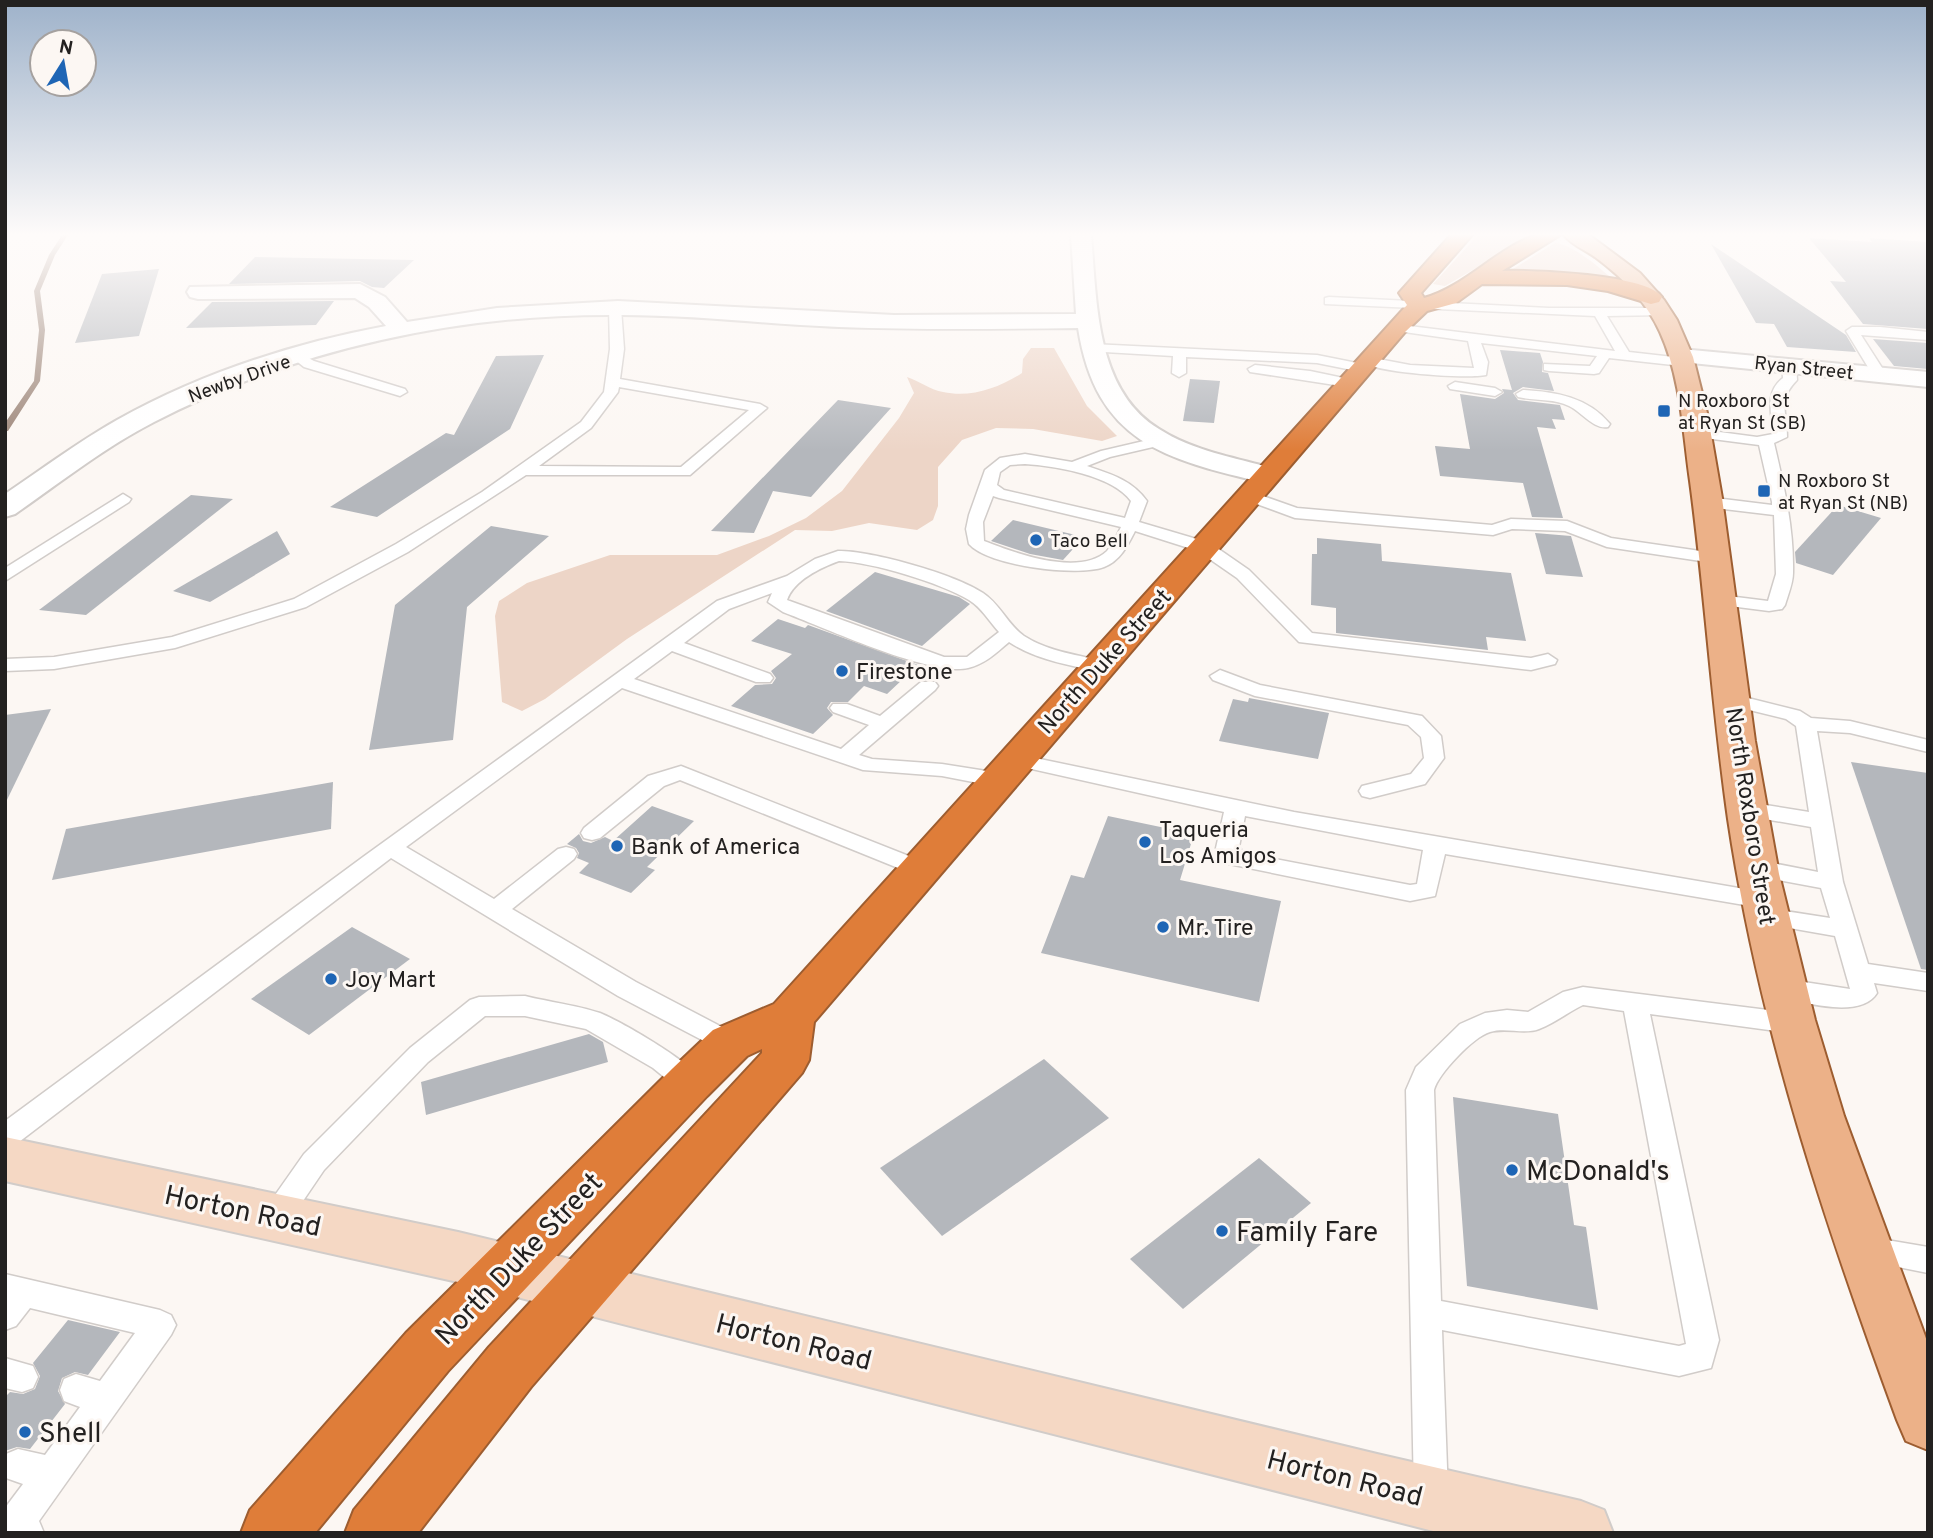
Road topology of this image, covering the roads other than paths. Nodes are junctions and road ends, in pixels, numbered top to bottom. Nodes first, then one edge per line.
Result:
1 (381, 307) edge
2 (1087, 307) edge
3 (1418, 307) edge
4 (1422, 307) edge
5 (1636, 307) edge
6 (1657, 307) edge
7 (615, 308) junction
8 (1599, 312) junction
9 (1088, 321) junction
10 (1495, 326) junction
11 (1397, 327) junction
12 (402, 330) junction
13 (1928, 336) edge
14 (1473, 338) junction
15 (1092, 348) junction
16 (1605, 354) junction
17 (297, 356) junction
18 (1625, 356) junction
19 (1682, 359) junction
20 (1180, 363) junction
21 (1789, 365) junction
22 (1205, 366) dead end
23 (1549, 367) dead end
24 (1255, 369) dead end
25 (1359, 371) junction
26 (1879, 374) junction
27 (1928, 380) edge
28 (613, 382) junction
29 (1455, 386) dead end
30 (400, 392) dead end
31 (1495, 392) dead end
32 (1523, 394) dead end
33 (1603, 424) dead end
34 (1698, 433) junction
35 (1161, 441) junction
36 (1766, 442) junction
37 (1075, 467) junction
38 (523, 470) junction
39 (989, 486) junction
40 (1257, 486) junction
41 (123, 499) dead end
42 (1707, 502) junction
43 (5, 508) edge
44 (1780, 511) junction
45 (1130, 524) junction
46 (1205, 547) junction
47 (1714, 558) junction
48 (5, 576) edge
49 (789, 581) junction
50 (1720, 600) junction
51 (1010, 632) junction
52 (670, 644) junction
53 (1548, 660) dead end
54 (5, 665) edge
55 (1100, 666) junction
56 (1220, 676) dead end
57 (763, 678) dead end
58 (619, 681) junction
59 (928, 686) dead end
60 (1732, 700) junction
61 (840, 708) dead end
62 (884, 724) junction
63 (1806, 724) junction
64 (1928, 746) edge
65 (844, 757) junction
66 (1008, 770) junction
67 (1370, 791) dead end
68 (1236, 808) junction
69 (1747, 808) junction
70 (1820, 821) junction
71 (593, 833) dead end
72 (1434, 845) junction
73 (391, 848) junction
74 (566, 854) dead end
75 (921, 869) junction
76 (1831, 882) junction
77 (1762, 894) junction
78 (495, 910) junction
79 (1845, 929) junction
80 (1858, 972) junction
81 (1928, 982) edge
82 (1636, 1001) junction
83 (1788, 1006) junction
84 (790, 1017) junction
85 (730, 1043) junction
86 (690, 1082) junction
87 (5, 1137) edge
88 (5, 1159) edge
89 (276, 1217) junction
90 (1863, 1249) junction
91 (1928, 1259) edge
92 (506, 1270) junction
93 (580, 1288) junction
94 (11, 1298) edge
95 (1427, 1313) junction
96 (1928, 1420) edge
97 (18, 1466) dead end
98 (51, 1474) junction
99 (1432, 1498) junction
100 (16, 1530) edge
101 (273, 1533) edge
102 (377, 1533) edge
103 (1581, 1533) edge

1 - 12 street
2 - 9 street
3 - 11 highway, North Duke Street
4 - 10 lane
5 - 8 lane
6 - 19 main road, North Roxboro Street
7 - 9 street, Newby Drive
7 - 12 street, Newby Drive
7 - 28 lane
8 - 10 lane
8 - 18 lane
9 - 15 street
10 - 14 lane
10 - 16 lane
11 - 14 lane
11 - 25 highway, North Duke Street
12 - 17 street, Newby Drive
13 - 26 lane
14 - 25 lane
15 - 20 lane
15 - 35 street
16 - 18 lane
16 - 23 lane
17 - 30 lane
17 - 43 street, Newby Drive
18 - 19 lane
19 - 21 street, Ryan Street
19 - 34 main road, North Roxboro Street
20 - 22 lane
20 - 25 lane
21 - 26 street, Ryan Street
21 - 36 lane
24 - 25 lane
25 - 40 highway, North Duke Street
26 - 27 street, Ryan Street
28 - 38 lane
28 - 38 lane
29 - 31 lane
32 - 33 lane
34 - 36 lane
34 - 42 main road, North Roxboro Street
35 - 37 lane
35 - 40 street
36 - 44 lane
37 - 39 lane
37 - 45 lane
38 - 54 lane
39 - 45 lane
39 - 45 lane
40 - 46 highway, North Duke Street
40 - 47 lane
41 - 48 lane
42 - 44 lane
42 - 47 main road, North Roxboro Street
44 - 50 lane
45 - 46 lane
46 - 53 lane
46 - 55 highway, North Duke Street
47 - 50 main road, North Roxboro Street
49 - 51 lane
49 - 51 lane
49 - 52 lane
50 - 60 main road, North Roxboro Street
51 - 55 lane
52 - 57 lane
52 - 58 lane
55 - 66 highway, North Duke Street
56 - 67 lane
58 - 65 lane
58 - 73 lane
59 - 62 lane
60 - 63 lane
60 - 69 main road, North Roxboro Street
61 - 62 lane
62 - 65 lane
63 - 64 lane
63 - 70 lane
65 - 66 lane
66 - 68 lane
66 - 75 highway, North Duke Street
68 - 72 lane
68 - 72 lane
69 - 70 lane
69 - 77 main road, North Roxboro Street
70 - 76 lane
71 - 75 lane
72 - 77 lane
73 - 78 lane
73 - 87 lane
74 - 78 lane
75 - 84 highway, North Duke Street
76 - 77 lane
76 - 79 lane
77 - 79 lane
77 - 83 main road, North Roxboro Street
78 - 85 lane
79 - 80 lane
80 - 81 lane
80 - 83 lane
82 - 83 lane
82 - 95 lane
82 - 95 lane
83 - 90 main road, North Roxboro Street
84 - 85 highway, North Duke Street
84 - 93 highway
85 - 86 highway, North Duke Street
86 - 89 lane
86 - 92 highway, North Duke Street
88 - 89 street, Horton Road
89 - 92 street, Horton Road
90 - 91 lane
90 - 96 main road, North Roxboro Street
92 - 93 street, Horton Road
92 - 101 highway, North Duke Street
93 - 99 street, Horton Road
93 - 102 highway
94 - 98 lane
95 - 99 lane
97 - 98 lane
98 - 100 lane
99 - 103 street, Horton Road

